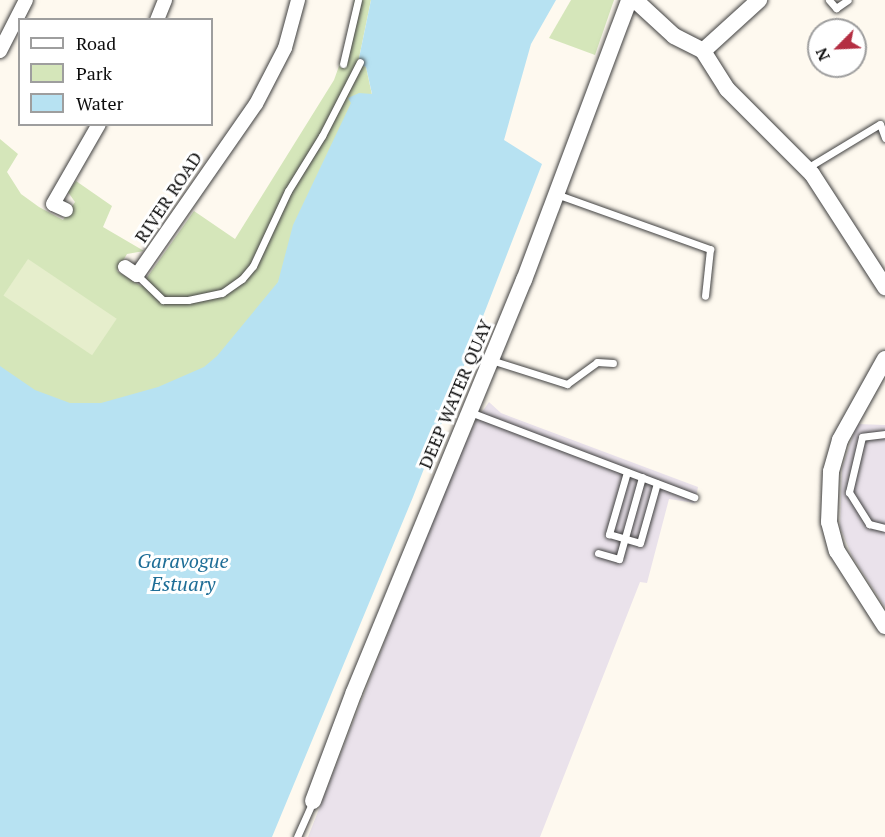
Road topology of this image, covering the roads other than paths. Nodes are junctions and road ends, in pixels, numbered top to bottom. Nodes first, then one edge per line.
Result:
1 (26, 0) edge
2 (165, 0) edge
3 (298, 0) edge
4 (358, 0) edge
5 (629, 0) edge
6 (634, 0) edge
7 (759, 0) edge
8 (829, 0) edge
9 (848, 0) edge
10 (159, 18) edge
11 (0, 51) edge
12 (703, 51) junction
13 (360, 62) dead end
14 (343, 64) dead end
15 (98, 126) edge
16 (885, 138) edge
17 (807, 168) junction
18 (556, 194) junction
19 (66, 210) dead end
20 (131, 271) joint
21 (884, 282) edge
22 (705, 296) dead end
23 (885, 359) edge
24 (491, 360) junction
25 (613, 363) dead end
26 (470, 412) junction
27 (885, 434) edge
28 (627, 472) junction
29 (642, 477) junction
30 (657, 483) junction
31 (694, 497) dead end
32 (885, 528) edge
33 (625, 538) junction
34 (598, 553) dead end
35 (885, 626) edge
36 (313, 801) joint
37 (297, 837) edge

1 - 11 street
2 - 10 street
3 - 20 street, RIVER ROAD
4 - 14 lane
5 - 18 street, DEEP WATER QUAY
6 - 12 street
7 - 12 street
8 - 9 lane
12 - 17 street
13 - 20 lane
15 - 19 street
16 - 17 lane
17 - 21 street
18 - 22 lane
18 - 24 street, DEEP WATER QUAY
23 - 35 street
24 - 25 lane
24 - 26 street, DEEP WATER QUAY
26 - 28 lane
26 - 36 street, DEEP WATER QUAY
27 - 32 lane
28 - 29 lane
28 - 33 lane
29 - 30 lane
29 - 33 lane
30 - 31 lane
30 - 33 lane
33 - 34 lane
36 - 37 lane

